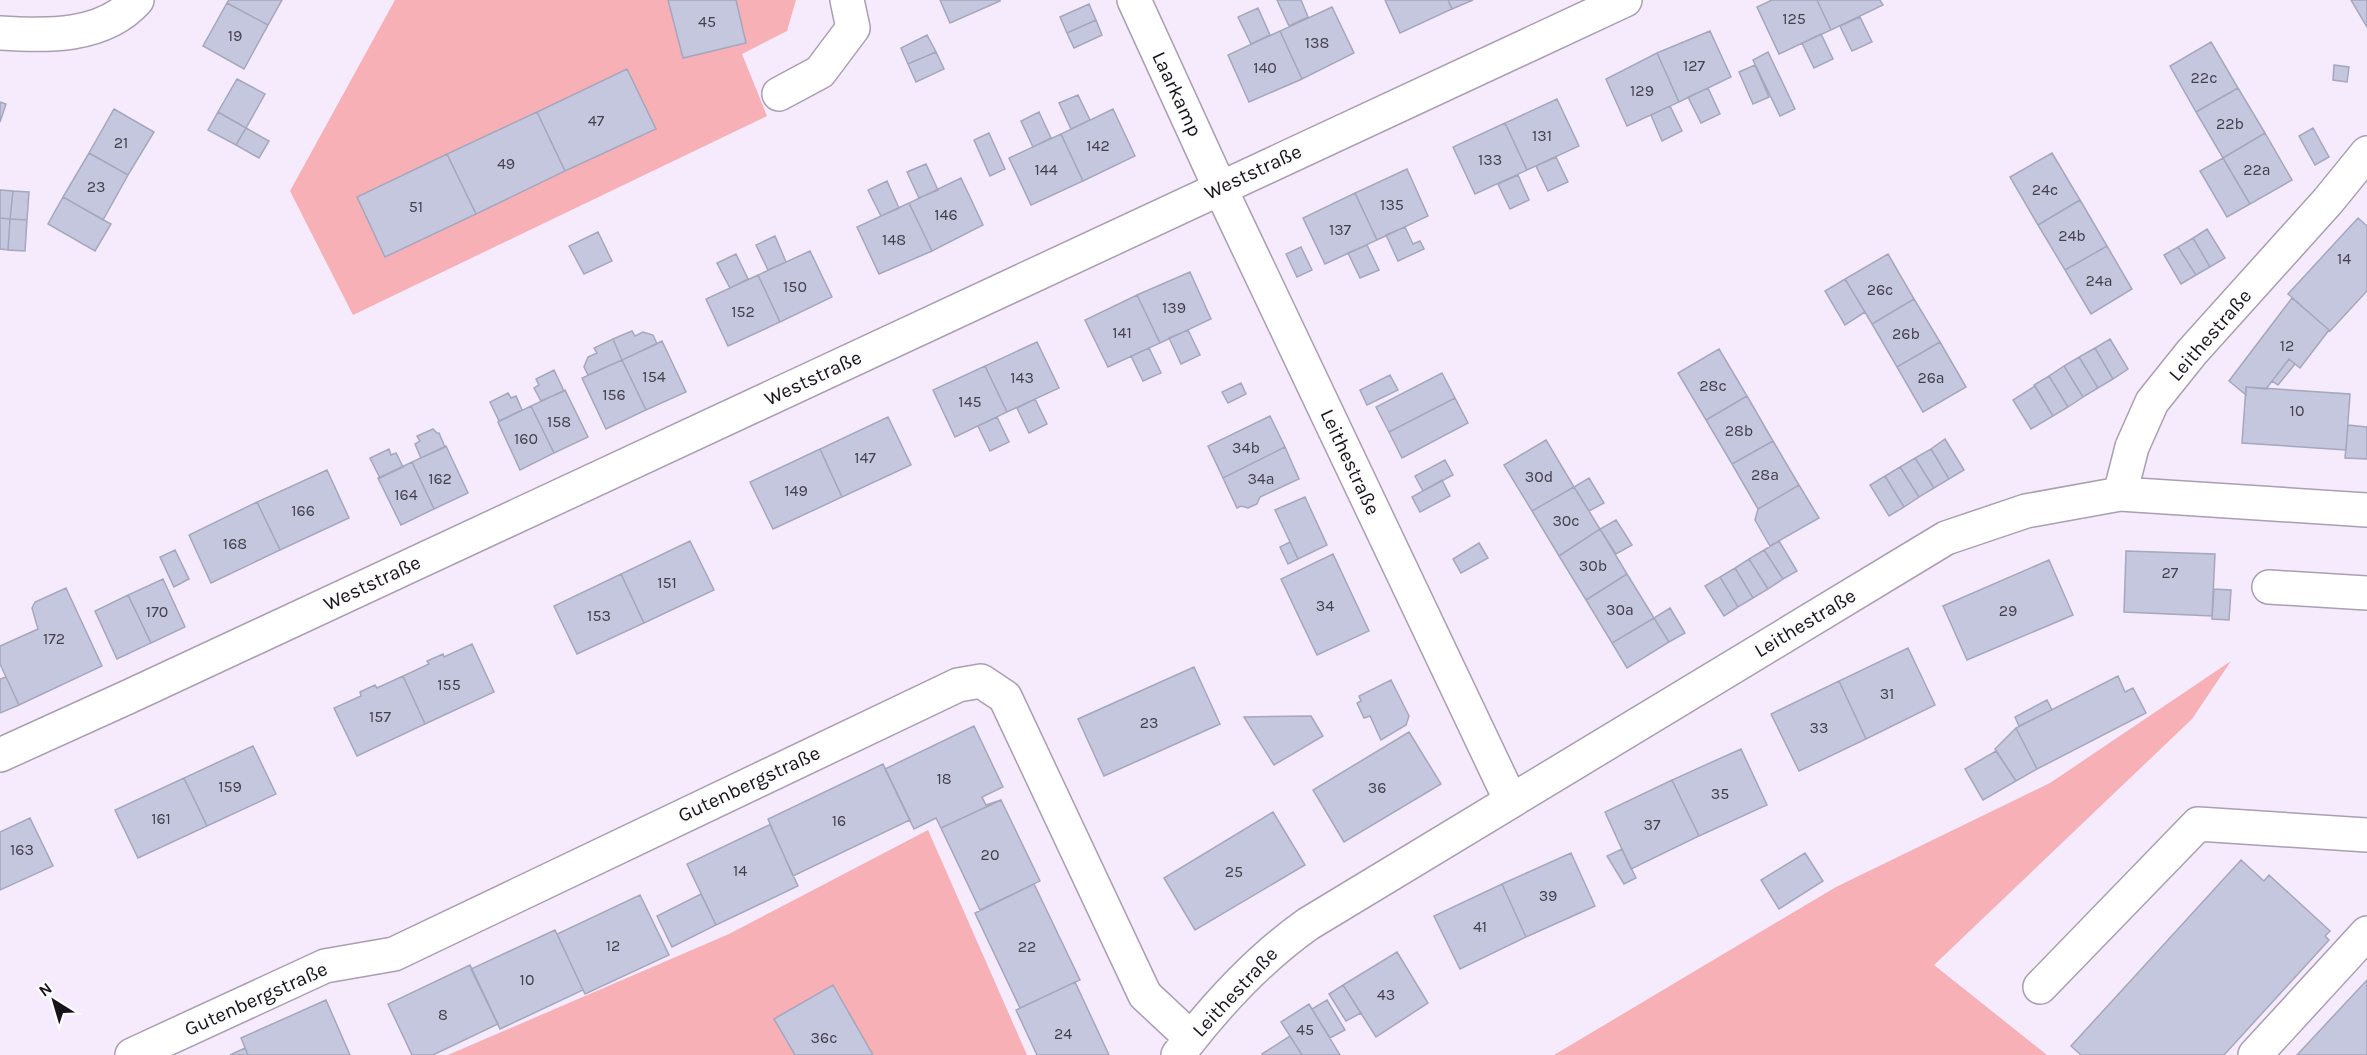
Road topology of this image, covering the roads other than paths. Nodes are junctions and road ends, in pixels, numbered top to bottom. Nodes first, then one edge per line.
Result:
1 (137, 0) edge
2 (1134, 0) edge
3 (1625, 0) edge
4 (850, 14) edge
5 (0, 33) edge
6 (779, 94) dead end
7 (2367, 153) edge
8 (1220, 188) junction
9 (2120, 494) junction
10 (2367, 510) edge
11 (2269, 587) dead end
12 (2367, 593) edge
13 (0, 755) edge
14 (1511, 801) junction
15 (2367, 835) edge
16 (2367, 933) edge
17 (2040, 987) dead end
18 (1185, 1046) edge
19 (132, 1055) edge
20 (2255, 1055) edge

1 - 5 street
2 - 8 street, Laarkamp
3 - 8 street, Weststraße
4 - 6 street
7 - 9 street, Leithestraße
8 - 13 street, Weststraße
8 - 14 street, Leithestraße
9 - 10 street, Leithestraße
9 - 14 street, Leithestraße
11 - 12 street
14 - 18 street, Leithestraße
15 - 17 street
16 - 20 street
18 - 19 street, Gutenbergstraße

